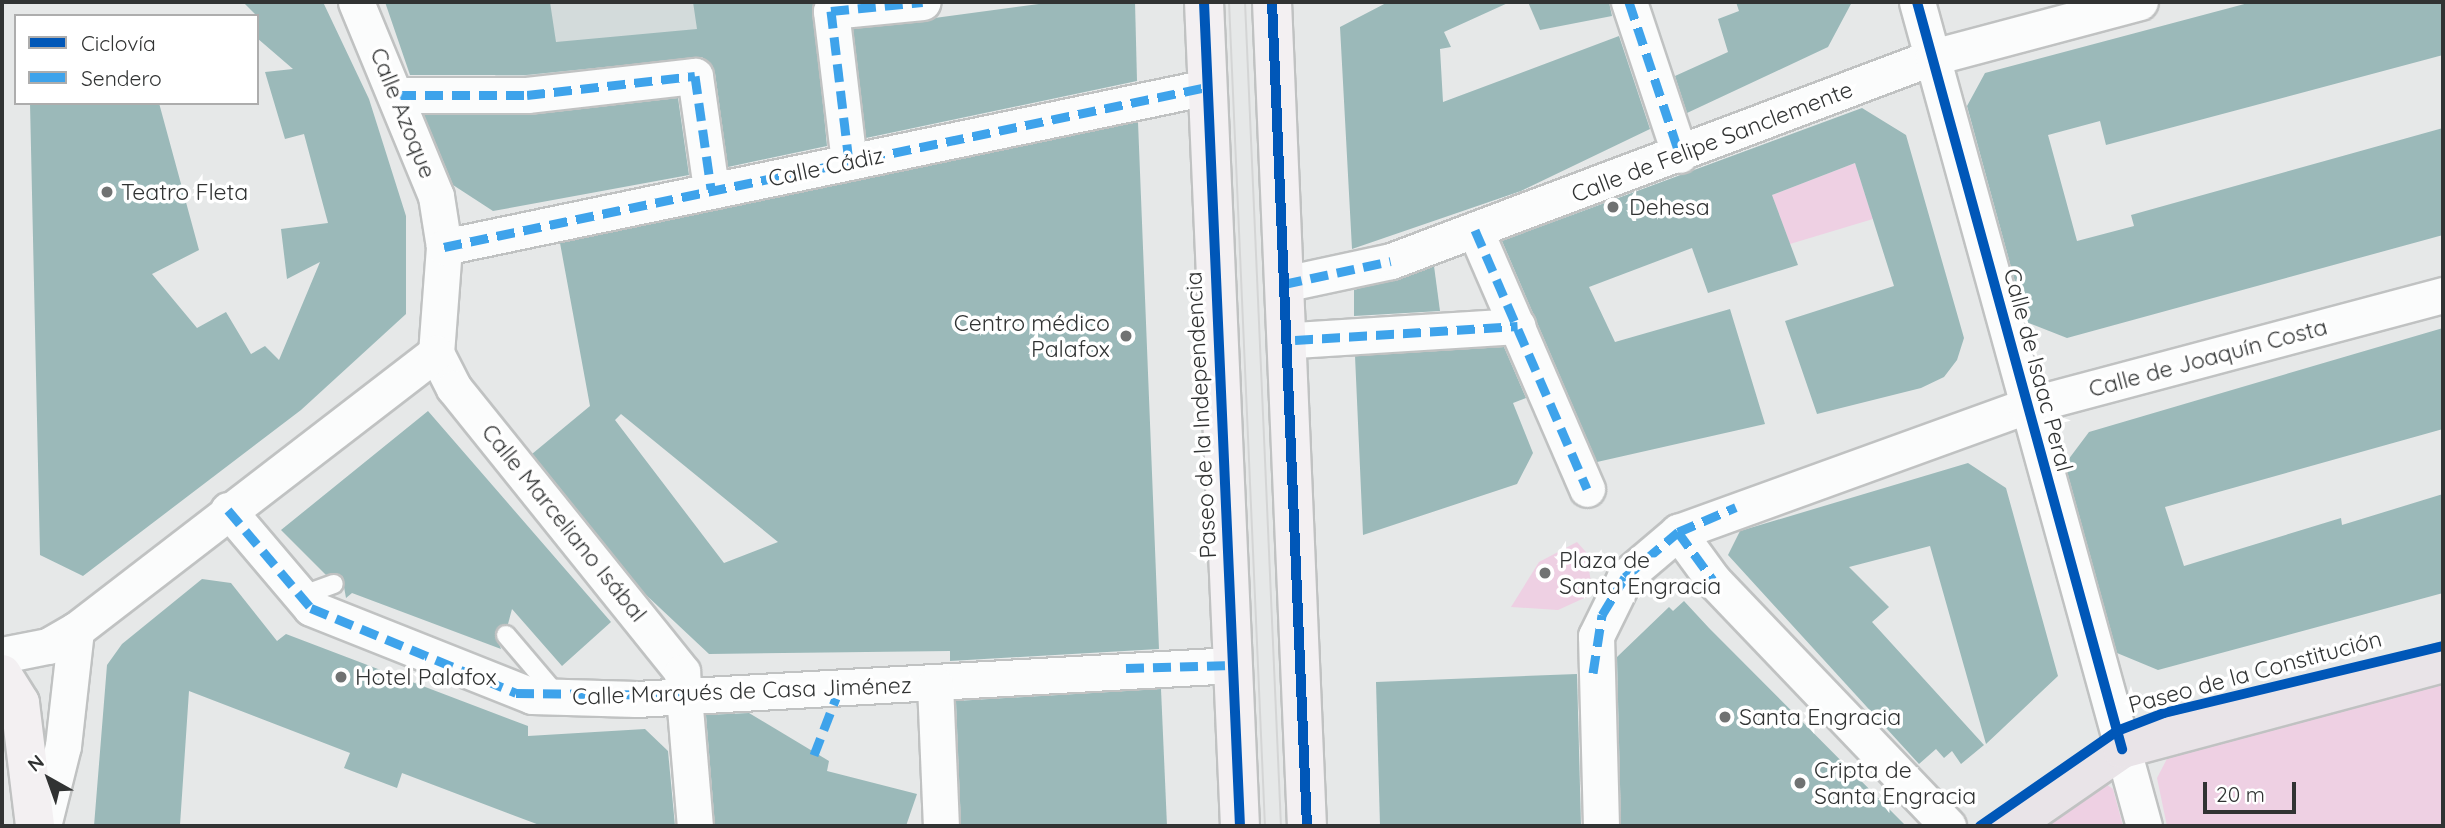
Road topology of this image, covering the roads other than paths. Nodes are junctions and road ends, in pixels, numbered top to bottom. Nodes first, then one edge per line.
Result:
1 (923, 2) edge
2 (1204, 2) edge
3 (1272, 2) edge
4 (1629, 2) edge
5 (1917, 2) edge
6 (2140, 2) edge
7 (364, 4) edge
8 (1933, 57) junction
9 (1208, 87) junction
10 (398, 95) junction
11 (1680, 155) junction
12 (849, 162) junction
13 (711, 189) junction
14 (1475, 230) junction
15 (444, 247) junction
16 (1284, 284) junction
17 (2443, 295) edge
18 (1518, 326) junction
19 (1295, 340) dead end
20 (436, 353) junction
21 (2026, 407) junction
22 (1587, 489) dead end
23 (228, 510) junction
24 (1678, 532) junction
25 (334, 584) dead end
26 (297, 598) junction
27 (76, 630) junction
28 (506, 635) dead end
29 (2, 655) edge
30 (2443, 663) edge
31 (1233, 665) junction
32 (2, 674) edge
33 (935, 684) junction
34 (685, 695) junction
35 (559, 698) junction
36 (2122, 749) junction
37 (35, 826) edge
38 (43, 826) edge
39 (695, 826) edge
40 (941, 826) edge
41 (1240, 826) edge
42 (1307, 826) edge
43 (1601, 826) edge
44 (1948, 826) edge
45 (2011, 826) edge
46 (2144, 826) edge

1 - 12 street
2 - 9 street, Paseo de la Independencia
3 - 16 street
4 - 11 street
5 - 8 street, Calle de Isaac Peral
6 - 8 street, Calle de Felipe Sanclemente
7 - 10 street, Calle Azoque
8 - 11 street, Calle de Felipe Sanclemente
8 - 21 street, Calle de Isaac Peral
9 - 12 street, Calle Cádiz
9 - 31 street, Paseo de la Independencia
10 - 13 street
10 - 15 street, Calle Azoque
11 - 14 street, Calle de Felipe Sanclemente
12 - 13 street, Calle Cádiz
13 - 15 street, Calle Cádiz
14 - 16 street, Calle de Felipe Sanclemente
14 - 18 street
15 - 20 street, Calle Azoque
16 - 42 street
17 - 21 street, Calle de Joaquín Costa
18 - 19 street
18 - 22 street
20 - 23 street
20 - 34 street, Calle Marceliano Isábal
21 - 24 street, Calle de Joaquín Costa
21 - 36 street, Calle de Isaac Peral
23 - 26 street, Calle Marqués de Casa Jiménez
23 - 27 street
24 - 43 street
24 - 44 street
25 - 26 lane
26 - 35 street, Calle Marqués de Casa Jiménez
27 - 29 street
27 - 38 street
28 - 35 lane
30 - 36 main road, Paseo de la Constitución
31 - 33 street, Calle Marqués de Casa Jiménez
31 - 41 street, Paseo de la Independencia
32 - 37 street
33 - 34 street, Calle Marqués de Casa Jiménez
33 - 40 street
34 - 35 street, Calle Marqués de Casa Jiménez
34 - 39 street, Calle Marceliano Isábal
36 - 45 main road, Paseo de la Constitución
36 - 46 street, Calle de Isaac Peral

